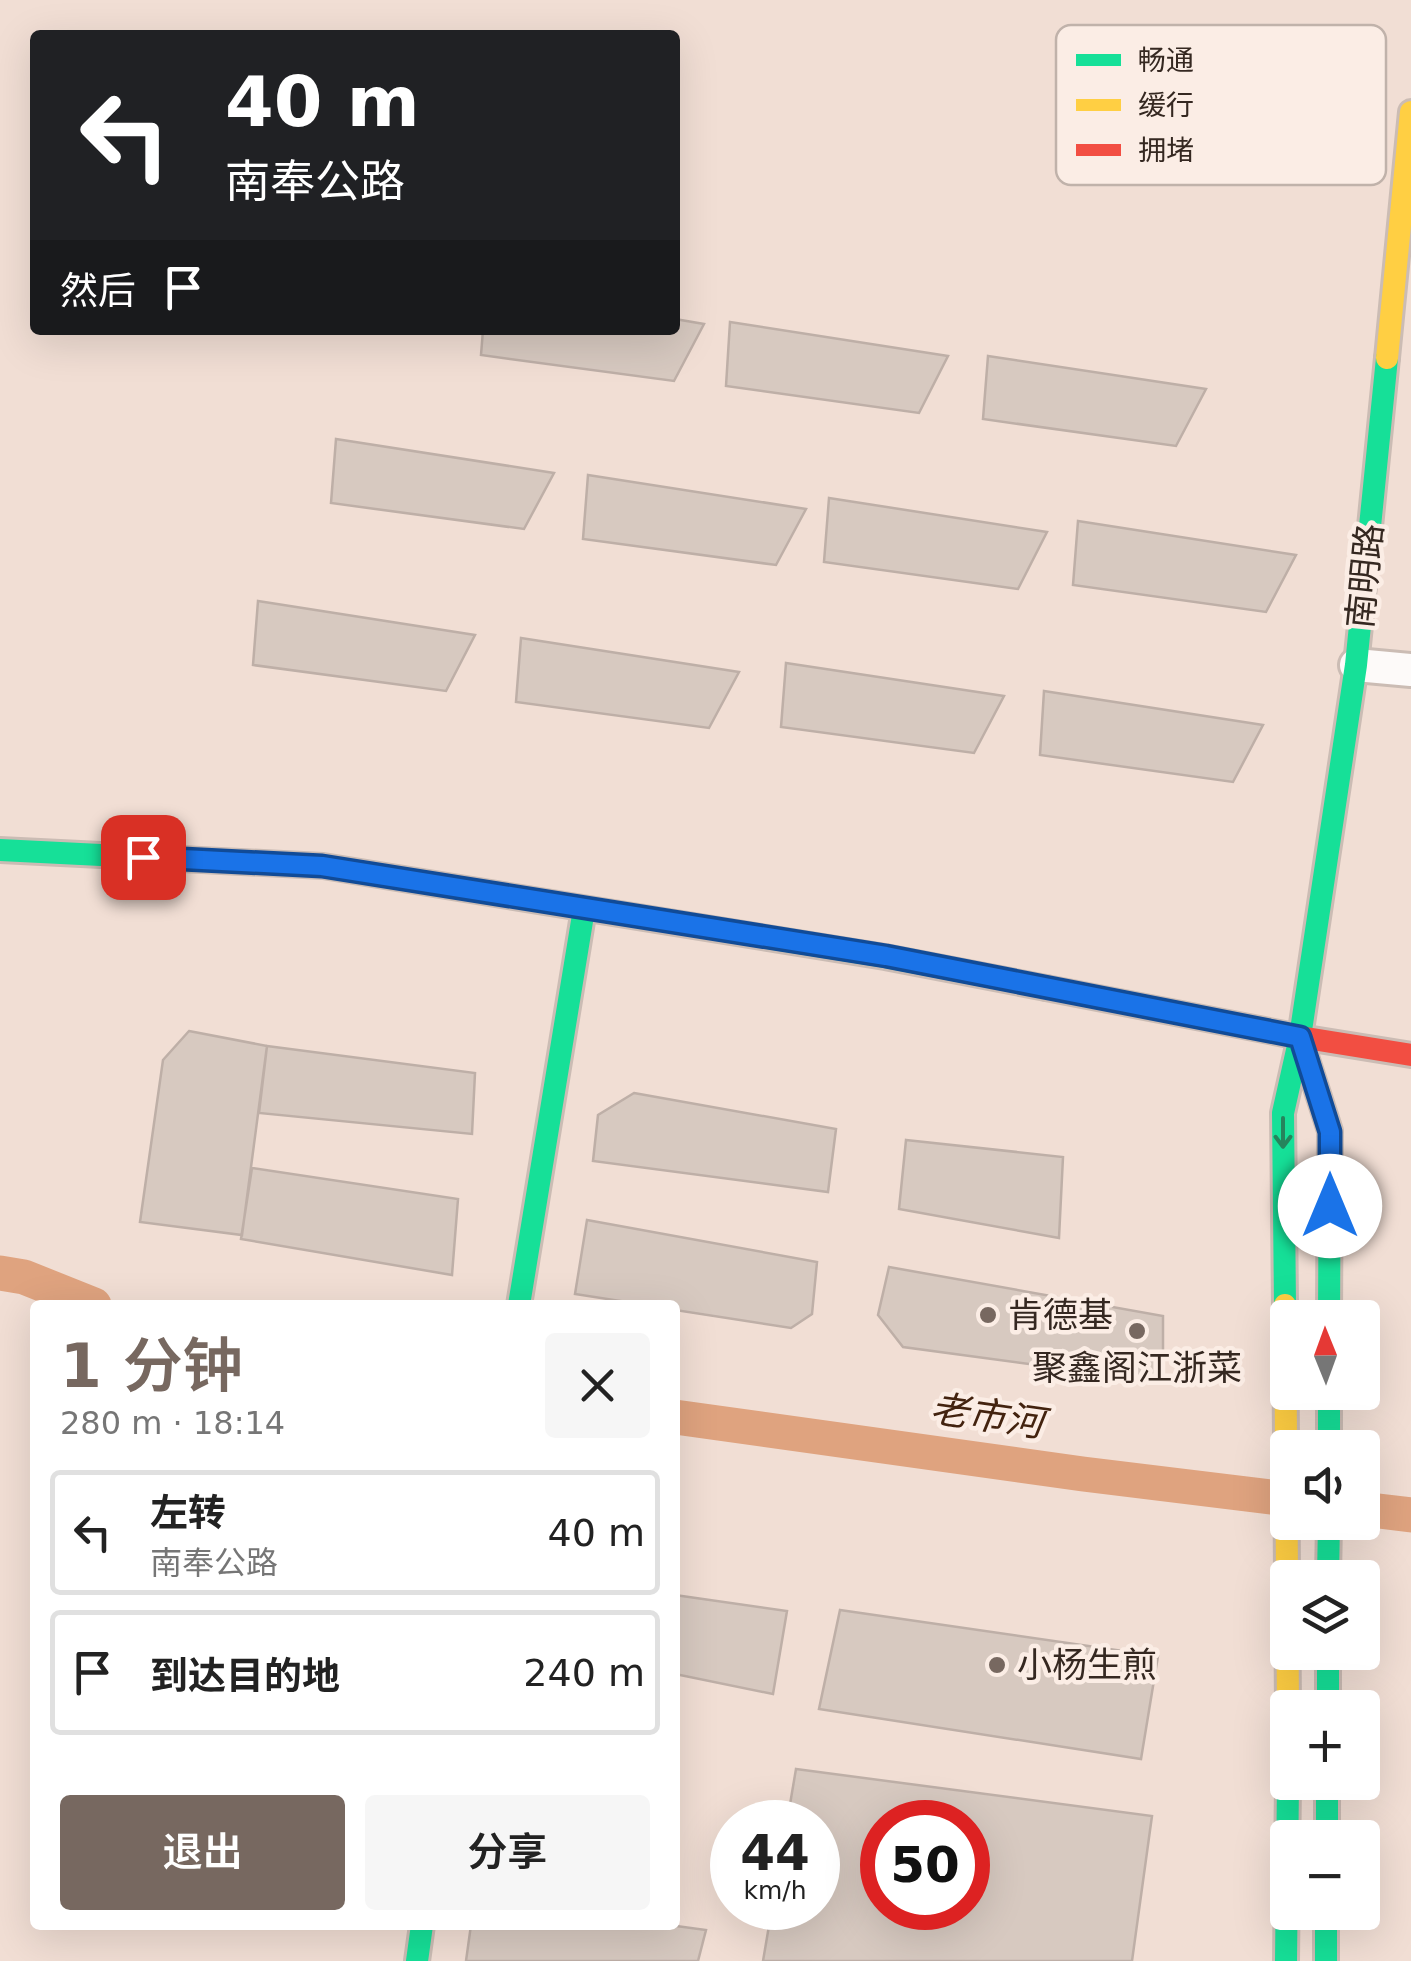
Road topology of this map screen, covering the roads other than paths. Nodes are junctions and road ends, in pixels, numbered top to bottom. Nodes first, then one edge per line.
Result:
1 (1411, 112) edge
2 (1356, 664) junction
3 (1411, 670) edge
4 (0, 850) edge
5 (584, 909) junction
6 (1300, 1037) junction
7 (1411, 1055) edge
8 (520, 1300) edge
9 (1329, 1300) edge
10 (1288, 1690) edge
11 (1288, 1800) edge
12 (421, 1930) edge
13 (1326, 1930) edge
14 (417, 1961) edge
15 (1286, 1961) edge
16 (1326, 1961) edge

1 - 2 main road, 南明路
2 - 3 street
2 - 6 main road, 南明路
4 - 5 main road
5 - 6 main road
5 - 8 main road
6 - 7 main road
6 - 9 main road
6 -> 10 main road, 南明路
11 - 15 main road
12 - 14 main road
13 - 16 main road

